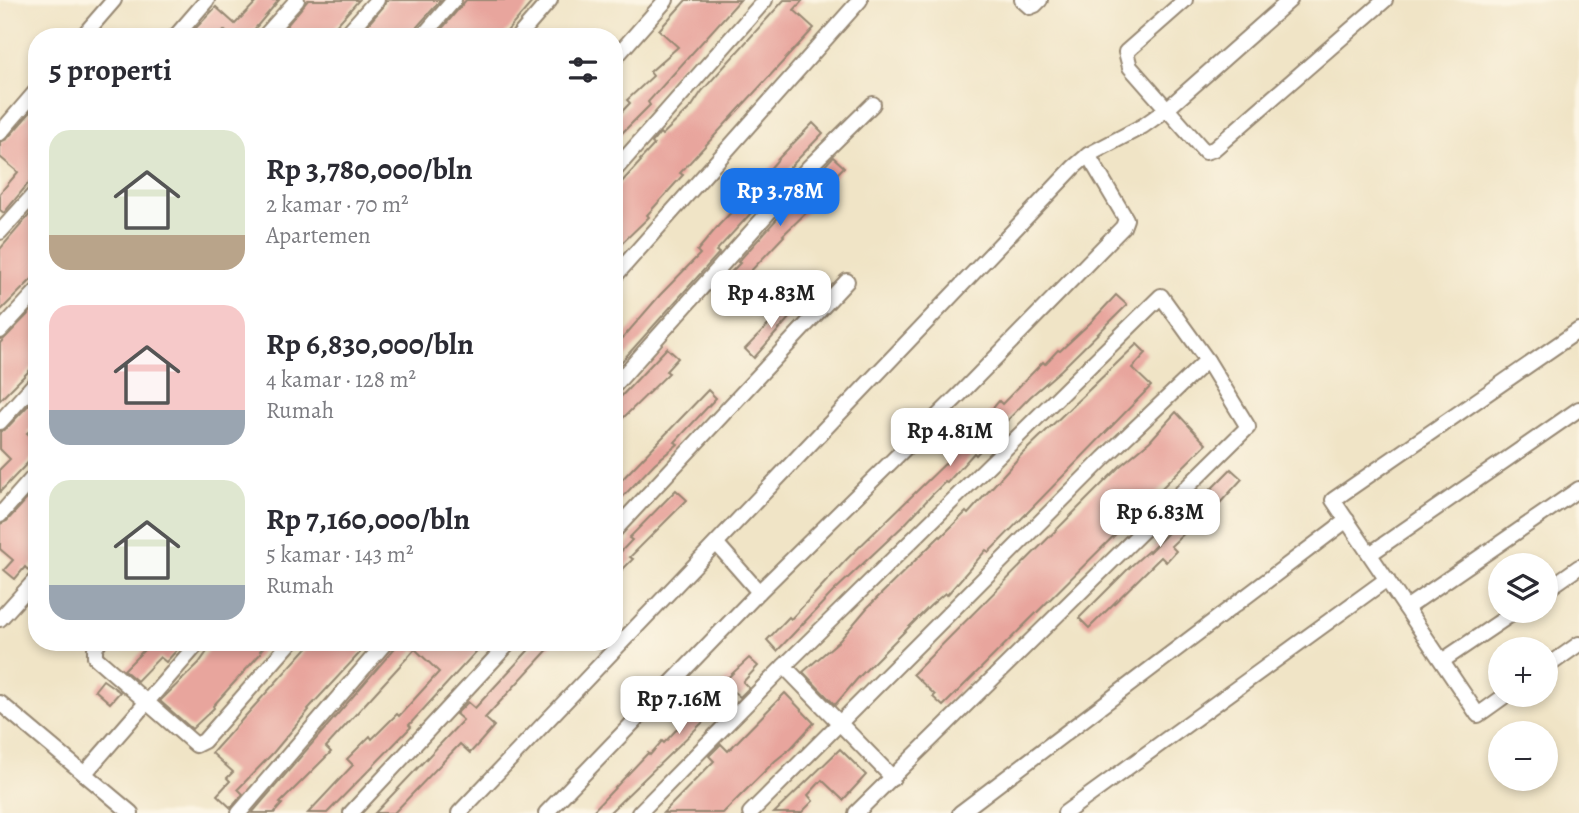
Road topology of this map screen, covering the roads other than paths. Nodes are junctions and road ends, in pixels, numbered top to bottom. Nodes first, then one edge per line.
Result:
1 (114, 0) edge
2 (208, 0) edge
3 (297, 0) edge
4 (377, 0) edge
5 (454, 0) edge
6 (550, 0) edge
7 (666, 0) edge
8 (765, 0) edge
9 (860, 0) edge
10 (1023, 0) edge
11 (1040, 0) edge
12 (1185, 0) edge
13 (1290, 0) edge
14 (1385, 0) edge
15 (90, 28) edge
16 (182, 28) edge
17 (272, 28) edge
18 (352, 28) edge
19 (430, 28) edge
20 (526, 28) edge
21 (623, 49) edge
22 (28, 100) edge
23 (873, 104) dead end
24 (1167, 109) junction
25 (0, 133) edge
26 (1088, 155) junction
27 (623, 162) edge
28 (28, 201) edge
29 (0, 232) edge
30 (623, 267) edge
31 (847, 281) dead end
32 (28, 301) edge
33 (1579, 330) edge
34 (0, 331) edge
35 (1207, 360) junction
36 (623, 376) edge
37 (28, 391) edge
38 (1579, 409) edge
39 (0, 422) edge
40 (28, 483) edge
41 (1579, 489) edge
42 (0, 515) edge
43 (1347, 520) junction
44 (623, 521) edge
45 (717, 544) junction
46 (1370, 554) junction
47 (1579, 567) edge
48 (1387, 579) junction
49 (1558, 581) edge
50 (28, 588) edge
51 (759, 592) junction
52 (1406, 608) junction
53 (0, 620) edge
54 (1498, 623) edge
55 (623, 642) edge
56 (1579, 644) edge
57 (94, 651) edge
58 (191, 651) edge
59 (283, 651) edge
60 (378, 651) edge
61 (502, 651) edge
62 (614, 651) edge
63 (1558, 659) edge
64 (1442, 661) junction
65 (784, 666) junction
66 (146, 701) junction
67 (0, 704) edge
68 (1489, 707) edge
69 (840, 723) junction
70 (85, 773) junction
71 (893, 778) junction
72 (131, 813) edge
73 (239, 813) edge
74 (351, 813) edge
75 (458, 813) edge
76 (546, 813) edge
77 (639, 813) edge
78 (750, 813) edge
79 (856, 813) edge
80 (960, 813) edge
81 (1065, 813) edge

1 - 15 street
2 - 16 street
3 - 17 street
4 - 18 street
5 - 19 street
6 - 20 street
7 - 21 street
8 - 27 street
9 - 30 street
10 - 11 street
12 - 24 street
13 - 24 street
14 - 24 street
22 - 25 street
23 - 36 street
24 - 26 street
26 - 45 street
26 - 51 street
28 - 29 street
31 - 44 street
32 - 34 street
33 - 43 street
35 - 65 street
35 - 69 street
35 - 71 street
37 - 39 street
38 - 46 street
40 - 42 street
41 - 52 street
43 - 46 street
43 - 80 street
45 - 51 street
45 - 55 street
46 - 48 street
47 - 49 street
48 - 52 street
48 - 81 street
50 - 53 street
51 - 76 street
52 - 64 street
54 - 64 street
56 - 63 street
57 - 66 street
58 - 66 street
59 - 66 street
60 - 73 street
61 - 74 street
62 - 75 street
64 - 68 street
65 - 69 street
65 - 77 street
66 - 70 street
67 - 70 street
69 - 71 street
69 - 78 street
70 - 72 street
71 - 79 street

